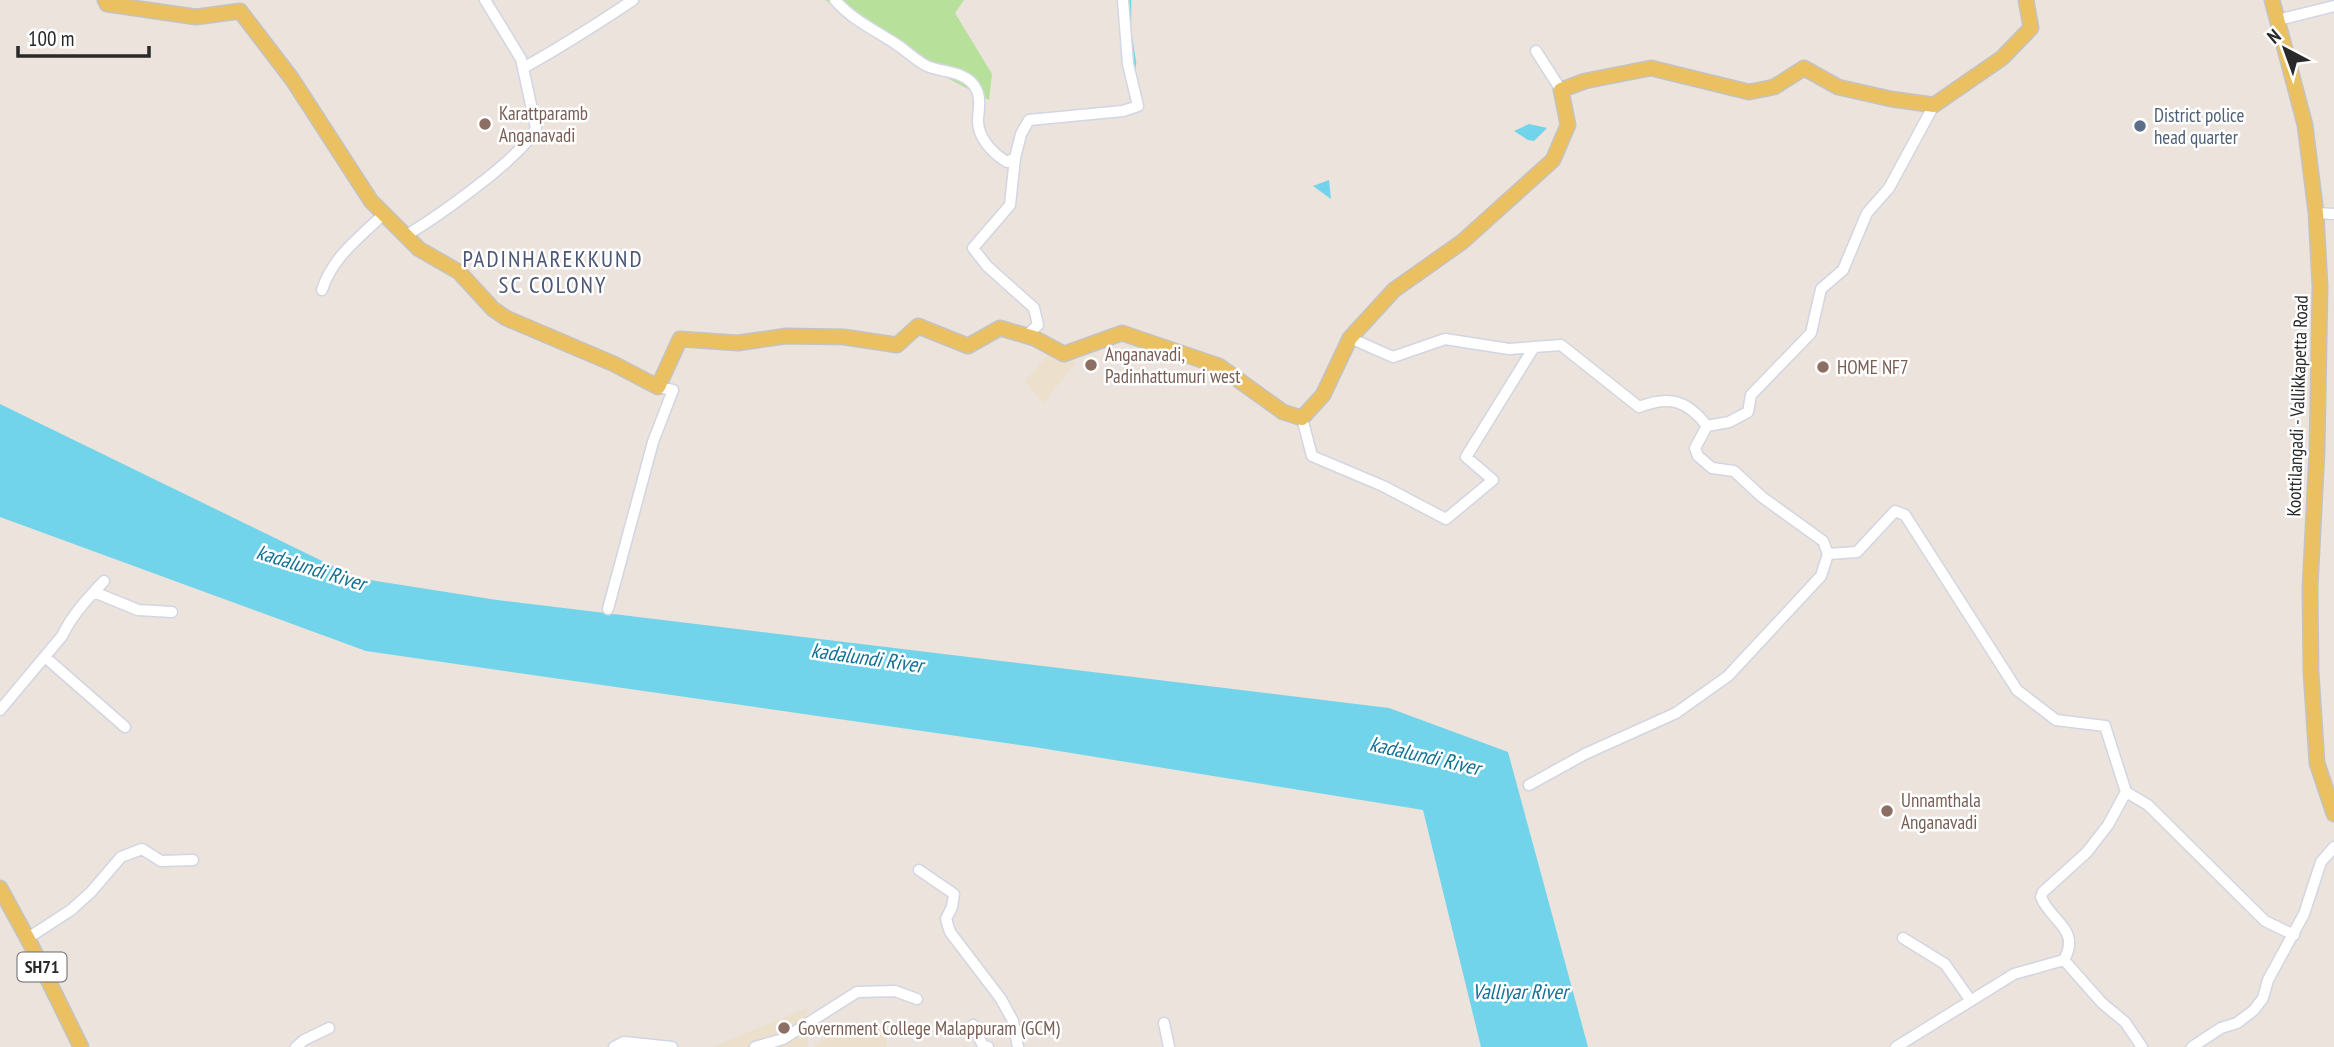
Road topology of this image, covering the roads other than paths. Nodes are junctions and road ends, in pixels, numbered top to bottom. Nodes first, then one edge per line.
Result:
1 (105, 0) edge
2 (485, 0) edge
3 (633, 0) edge
4 (835, 0) edge
5 (1123, 0) edge
6 (2026, 0) edge
7 (2272, 0) edge
8 (2334, 6) edge
9 (2278, 20) junction
10 (1536, 51) dead end
11 (523, 68) junction
12 (1561, 90) junction
13 (1934, 105) junction
14 (1015, 158) junction
15 (385, 213) junction
16 (2316, 213) junction
17 (2334, 214) edge
18 (405, 236) junction
19 (322, 290) dead end
20 (1027, 335) junction
21 (1350, 338) junction
22 (1534, 347) junction
23 (658, 387) junction
24 (1302, 418) junction
25 (1707, 426) junction
26 (1829, 554) junction
27 (104, 580) dead end
28 (94, 592) junction
29 (608, 609) dead end
30 (172, 612) dead end
31 (45, 657) junction
32 (0, 710) edge
33 (125, 727) dead end
34 (1529, 785) dead end
35 (2126, 792) junction
36 (2334, 814) edge
37 (2334, 847) edge
38 (193, 860) dead end
39 (919, 870) dead end
40 (0, 888) edge
41 (2294, 935) junction
42 (28, 938) junction
43 (1903, 938) dead end
44 (2064, 960) junction
45 (917, 999) dead end
46 (1971, 1001) junction
47 (1164, 1023) dead end
48 (973, 1026) dead end
49 (329, 1028) dead end
50 (1015, 1046) edge
51 (81, 1047) edge
52 (296, 1047) edge
53 (614, 1047) edge
54 (672, 1047) edge
55 (755, 1047) edge
56 (988, 1047) edge
57 (1169, 1047) edge
58 (1896, 1047) edge
59 (2142, 1047) edge
60 (2192, 1047) edge

1 - 15 main road
2 - 11 street
3 - 11 street
4 - 14 street
5 - 14 street
6 - 13 main road
7 - 9 main road, Koottilangadi - Vallikkapetta Road
8 - 9 street
9 - 16 main road, Koottilangadi - Vallikkapetta Road
10 - 12 street
11 - 18 street
12 - 13 main road
12 - 21 main road
13 - 25 street
14 - 20 street
15 - 18 main road
15 - 19 street
16 - 17 street
16 - 36 main road, Koottilangadi - Vallikkapetta Road
18 - 23 main road
20 - 23 main road
20 - 24 main road
21 - 22 street
21 - 24 main road
22 - 24 street
22 - 25 street
23 - 29 street
25 - 26 street
26 - 34 street
26 - 35 street
27 - 28 street
28 - 30 street
28 - 31 street
31 - 32 street
31 - 33 street
35 - 41 street
35 - 44 street
37 - 41 street
38 - 42 street
39 - 50 street
40 - 42 main road, SH71
41 - 60 street
42 - 51 main road, SH71
43 - 46 street
44 - 46 street
44 - 59 street
45 - 55 street
46 - 58 street
47 - 57 street
48 - 56 street
49 - 52 street
53 - 54 street

